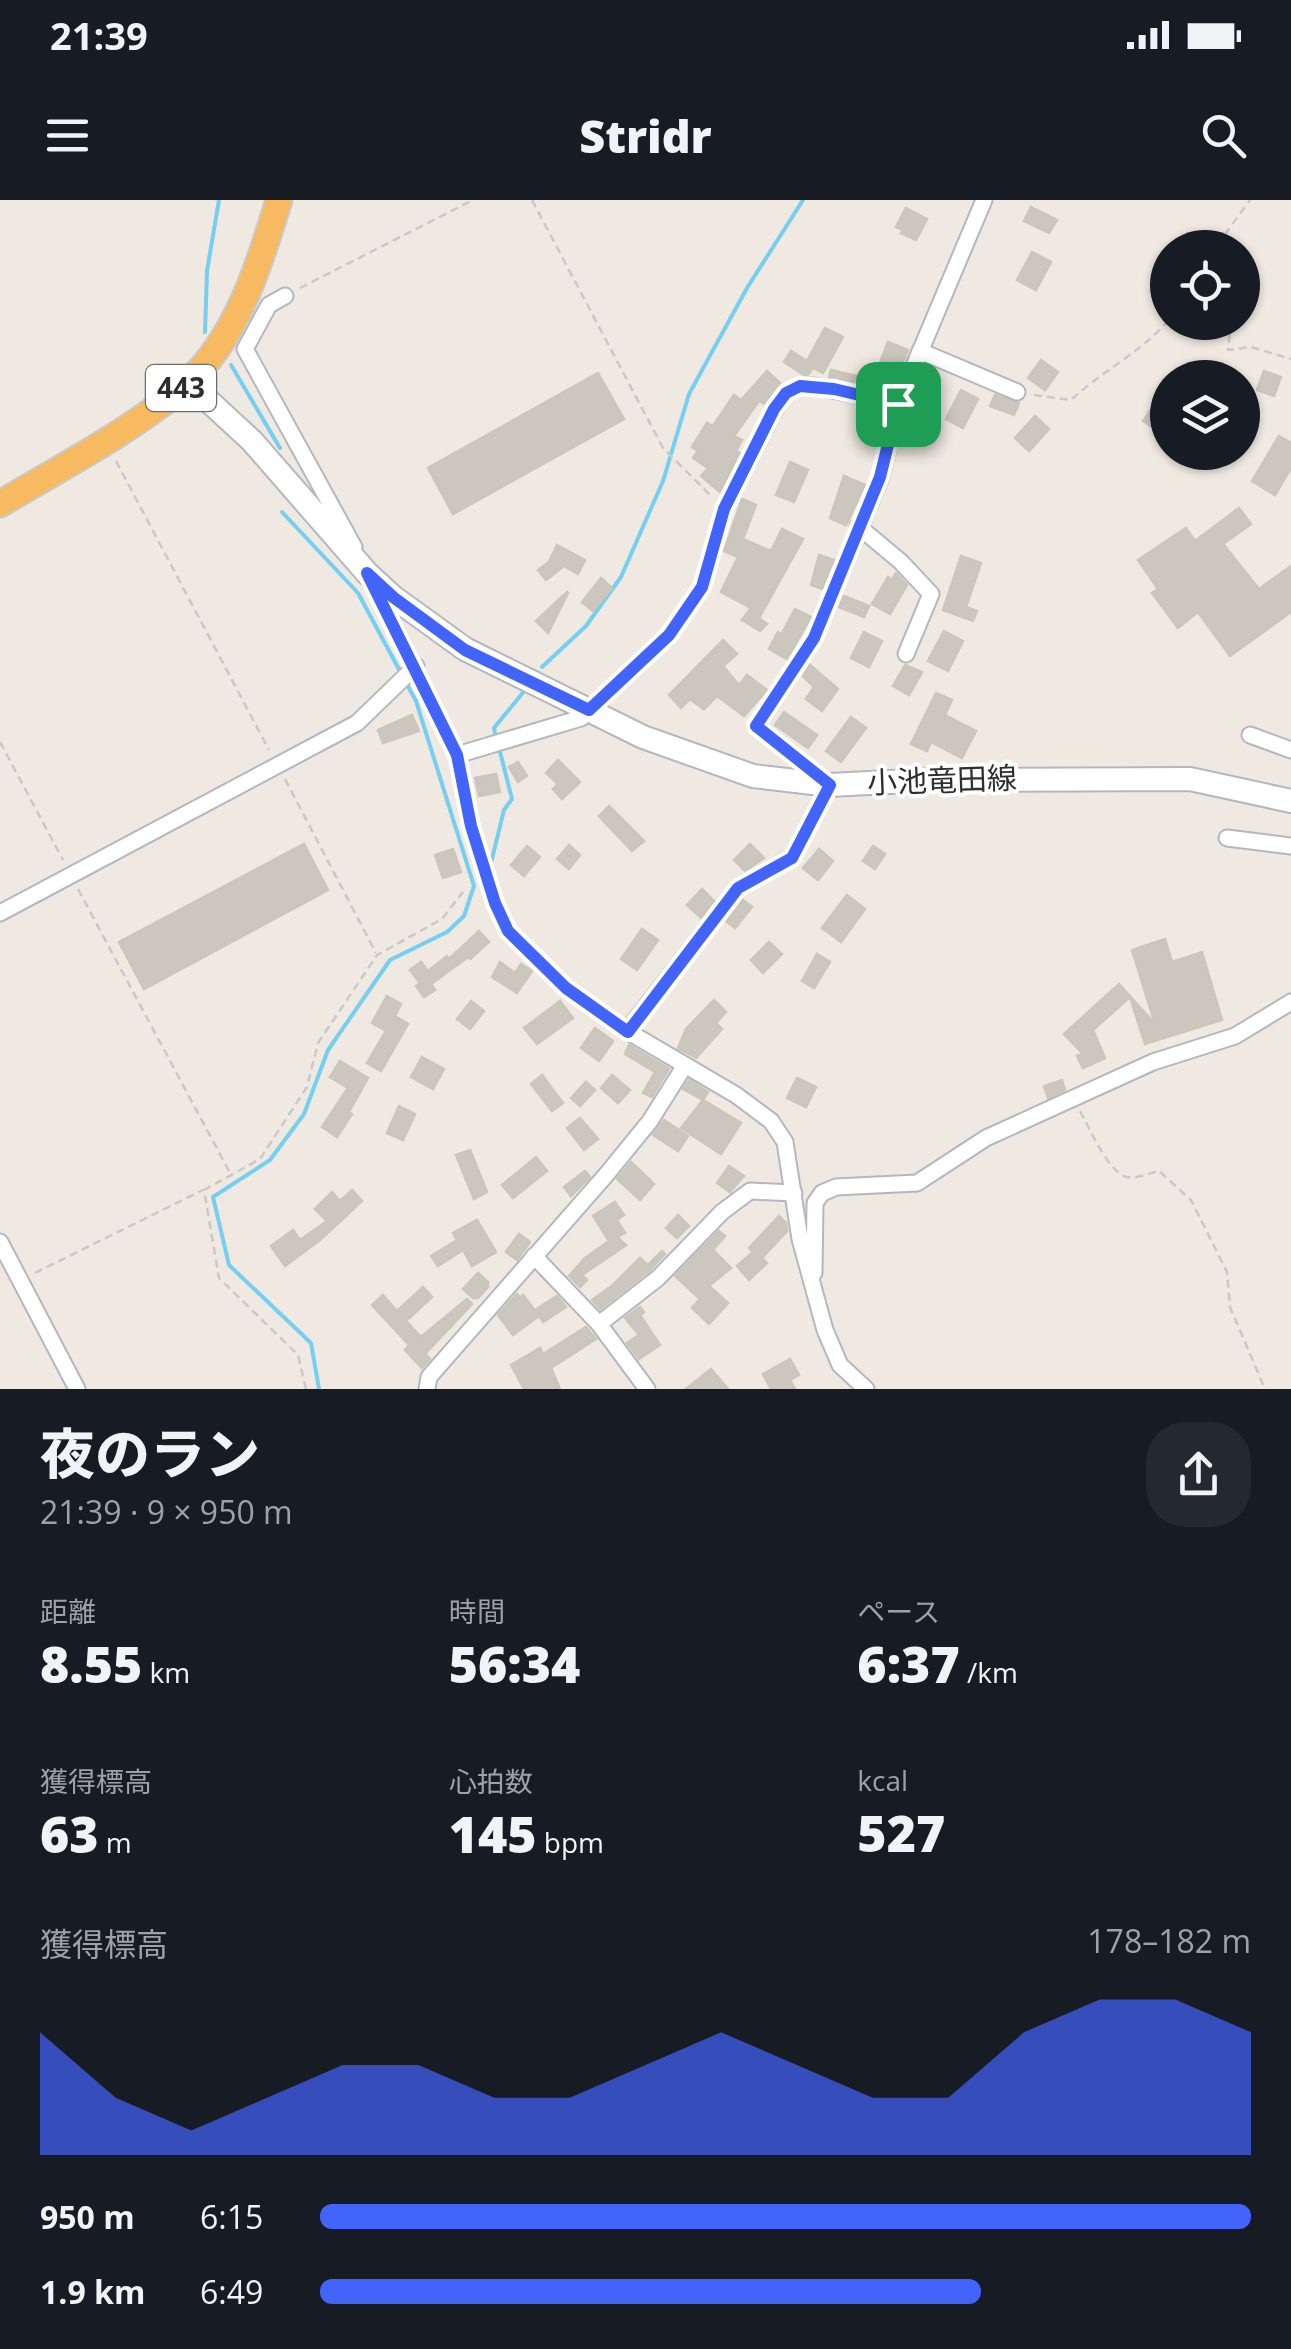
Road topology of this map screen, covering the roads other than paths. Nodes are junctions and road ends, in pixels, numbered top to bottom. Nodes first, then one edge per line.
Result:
1 (279, 200) edge
2 (984, 200) edge
3 (285, 296) road end
4 (920, 351) junction
5 (188, 382) junction
6 (1018, 392) road end
7 (898, 404) junction
8 (0, 504) edge
9 (858, 526) junction
10 (367, 573) junction
11 (906, 654) dead end
12 (407, 674) junction
13 (589, 710) junction
14 (1250, 734) dead end
15 (1291, 750) edge
16 (457, 755) junction
17 (830, 785) junction
18 (1291, 800) edge
19 (1227, 838) dead end
20 (1291, 846) edge
21 (0, 913) edge
22 (1291, 1002) edge
23 (628, 1032) junction
24 (684, 1067) junction
25 (794, 1193) junction
26 (0, 1242) edge
27 (534, 1256) junction
28 (813, 1288) junction
29 (599, 1324) junction
30 (77, 1389) edge
31 (427, 1389) edge
32 (647, 1389) edge
33 (866, 1389) edge

1 - 5 highway, 443
2 - 4 street
3 - 10 street
4 - 6 street
4 - 7 street
5 - 8 highway, 443
5 - 10 main road, 小池竜田線
7 - 9 street
7 - 13 street
9 - 11 street
9 - 17 street
10 - 12 street
10 - 13 main road, 小池竜田線
12 - 16 street
12 - 21 street
13 - 16 street
13 - 17 main road, 小池竜田線
14 - 15 street
16 - 23 street
17 - 18 main road, 小池竜田線
17 - 23 street
19 - 20 street
22 - 28 street
23 - 24 street
24 - 25 street
24 - 27 street
25 - 28 street
25 - 29 street
26 - 30 street
27 - 29 street
27 - 31 street
28 - 33 street
29 - 32 street

